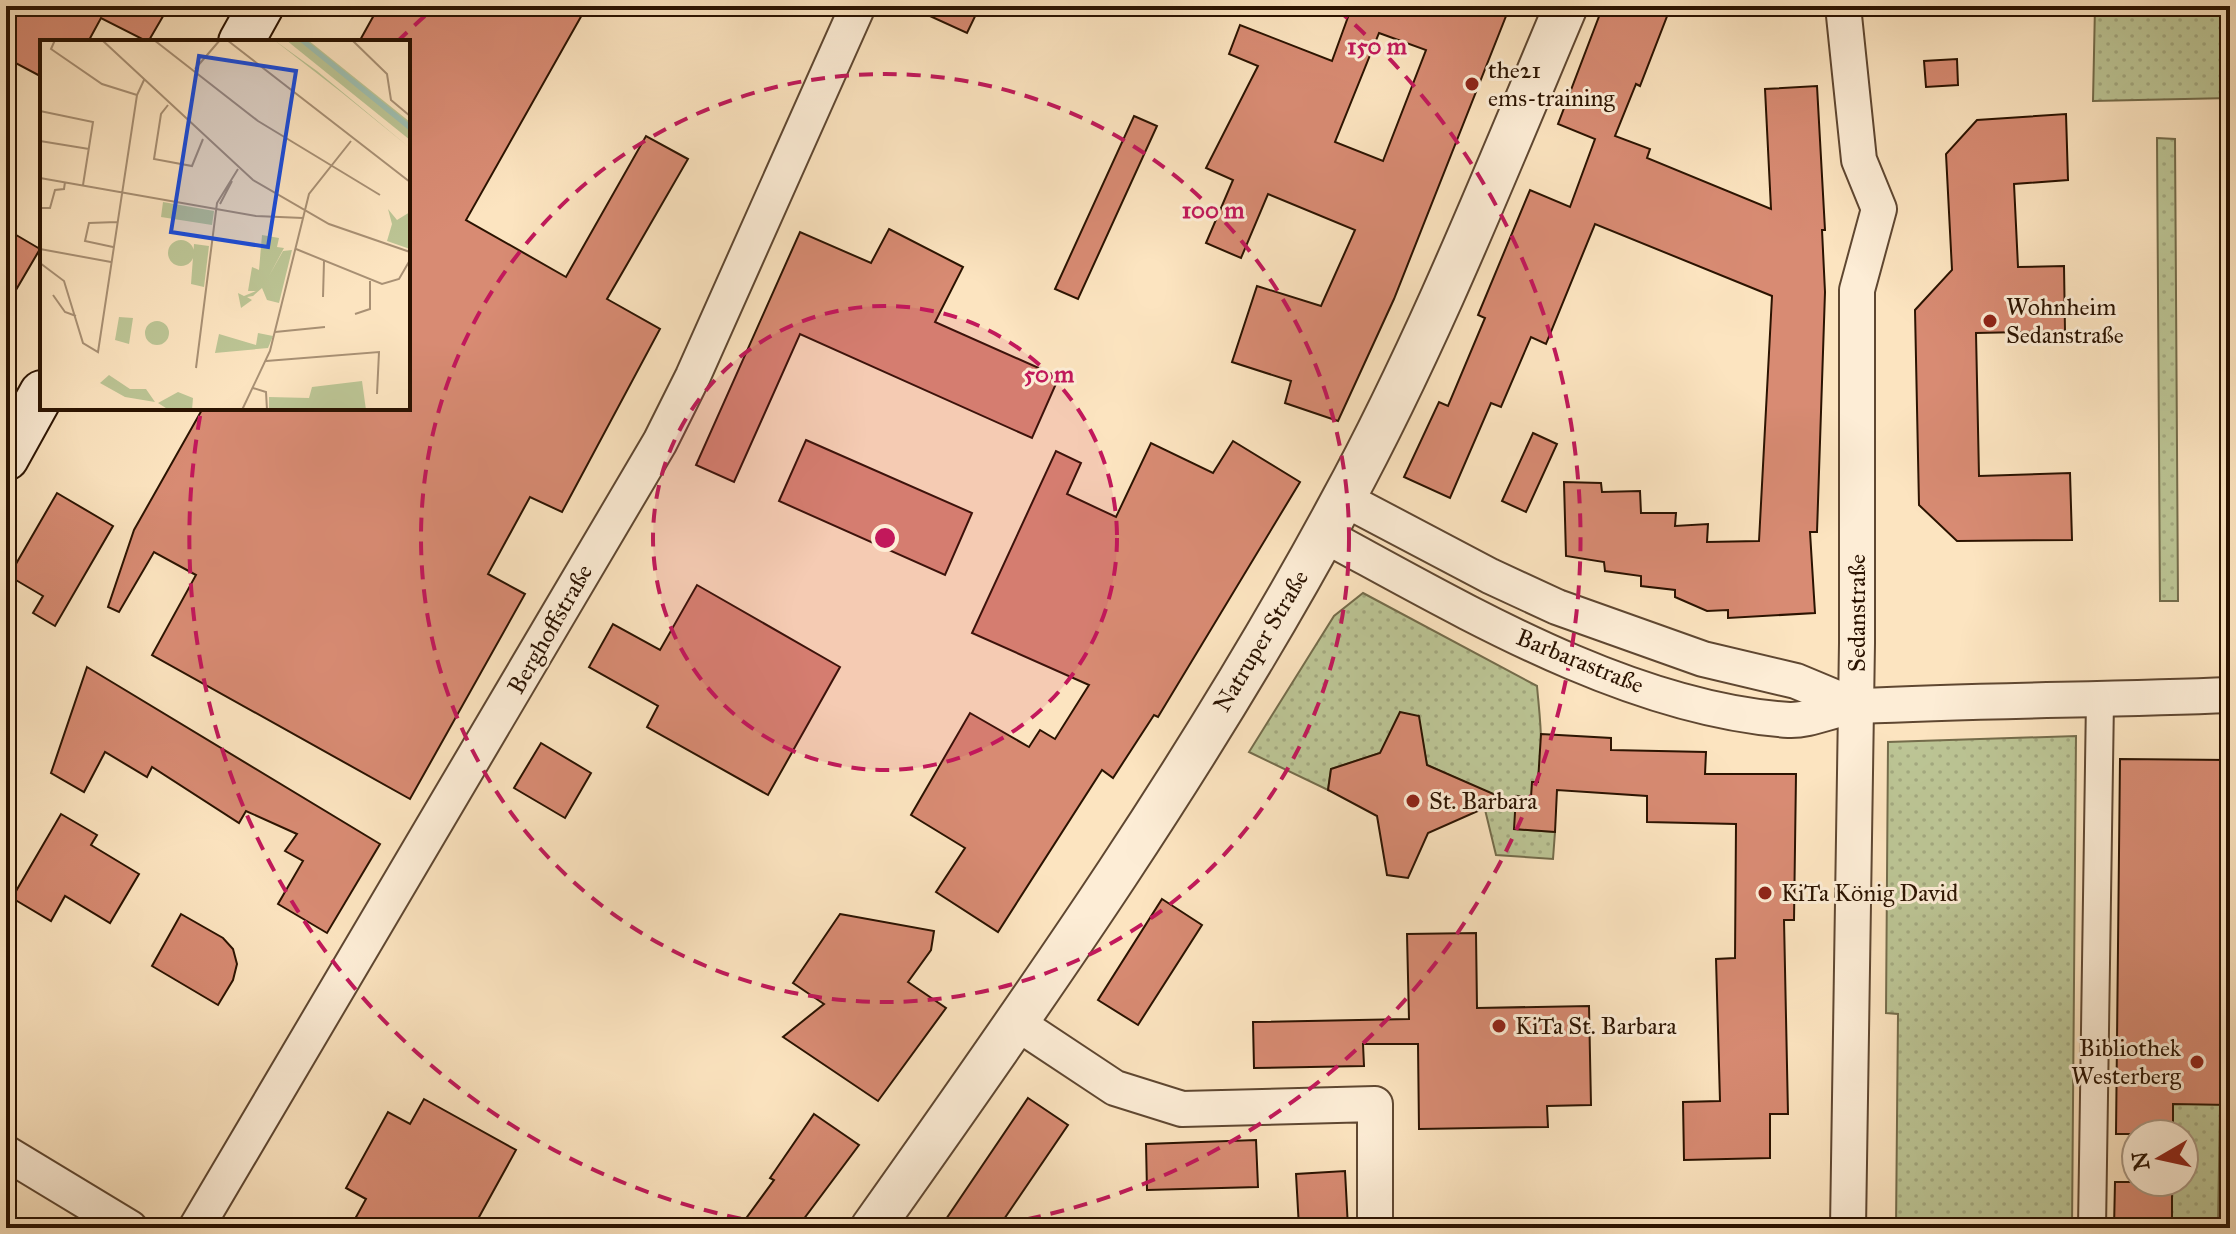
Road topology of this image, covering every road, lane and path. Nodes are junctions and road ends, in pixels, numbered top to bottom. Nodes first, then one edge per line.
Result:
1 (261, 6) edge
2 (858, 6) edge
3 (1566, 6) edge
4 (1843, 6) edge
5 (242, 40) edge
6 (40, 397) edge
7 (6, 458) edge
8 (1344, 499) junction
9 (1324, 535) junction
10 (2230, 695) edge
11 (2100, 700) junction
12 (1856, 706) junction
13 (1017, 1023) junction
14 (6, 1153) edge
15 (130, 1228) edge
16 (196, 1228) edge
17 (872, 1228) edge
18 (1375, 1228) edge
19 (1848, 1228) edge
20 (2092, 1228) edge

1 - 5 main road
2 - 16 street, Berghoffstraße
3 - 8 street, Natruper Straße
4 - 12 street, Sedanstraße
6 - 7 main road
8 - 9 street, Natruper Straße
8 - 12 street, Barbarastraße
9 - 12 street, Barbarastraße
9 - 13 street, Natruper Straße
10 - 11 street, Barbarastraße
11 - 12 street, Barbarastraße
11 - 20 street
12 - 19 street, Sedanstraße
13 - 17 street, Natruper Straße
13 - 18 street
14 - 15 street

